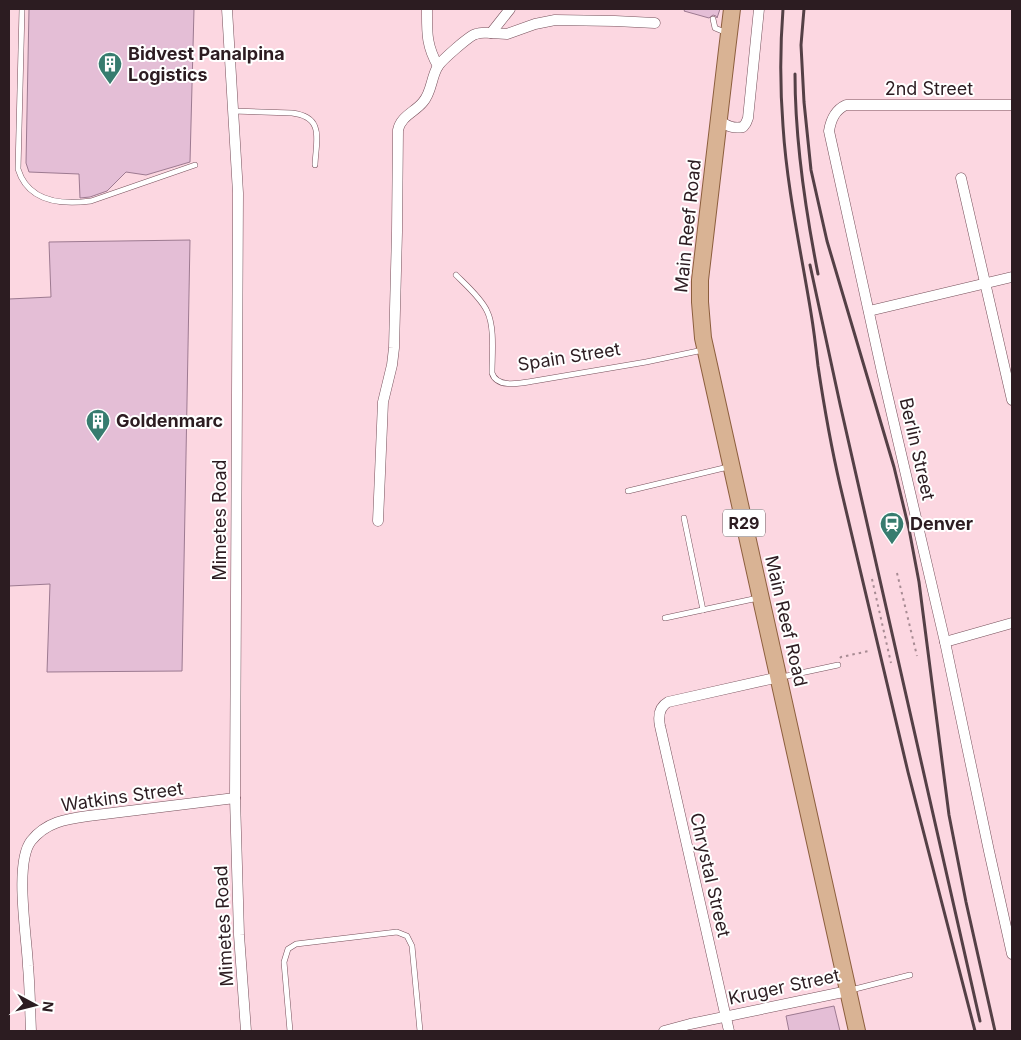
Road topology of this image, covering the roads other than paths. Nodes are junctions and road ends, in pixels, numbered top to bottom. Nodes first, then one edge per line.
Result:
1 (22, 9) edge
2 (228, 9) edge
3 (428, 9) edge
4 (510, 9) edge
5 (732, 9) edge
6 (759, 9) edge
7 (713, 20) dead end
8 (655, 23) dead end
9 (491, 33) junction
10 (729, 34) junction
11 (438, 66) junction
12 (846, 105) joint
13 (1012, 105) edge
14 (233, 111) junction
15 (719, 120) junction
16 (195, 165) dead end
17 (315, 165) dead end
18 (961, 178) dead end
19 (456, 275) dead end
20 (1012, 277) edge
21 (985, 282) junction
22 (868, 311) junction
23 (705, 349) junction
24 (1012, 400) edge
25 (731, 467) junction
26 (628, 491) dead end
27 (684, 518) dead end
28 (378, 521) dead end
29 (760, 598) junction
30 (704, 610) junction
31 (666, 618) dead end
32 (1012, 623) edge
33 (945, 642) junction
34 (838, 665) road end
35 (779, 677) junction
36 (236, 798) junction
37 (1012, 950) edge
38 (910, 975) dead end
39 (848, 991) junction
40 (725, 1016) junction
41 (31, 1031) edge
42 (246, 1031) edge
43 (290, 1031) edge
44 (420, 1031) edge
45 (664, 1031) edge
46 (729, 1031) edge
47 (857, 1031) edge

1 - 16 lane
2 - 14 street, Mimetes Road
3 - 11 street
4 - 9 street
5 - 10 main road, Main Reef Road / R29
6 - 15 street
7 - 10 lane
8 - 9 street
9 - 11 street
10 - 15 main road, Main Reef Road / R29
11 - 28 street
12 - 13 street, 2nd Street
12 - 22 street, Berlin Street
14 - 17 lane
14 - 36 street, Mimetes Road
15 - 23 main road, Main Reef Road / R29
18 - 21 street
19 - 23 lane, Spain Street
20 - 21 street
21 - 22 street
21 - 24 street
22 - 33 street, Berlin Street
23 - 25 main road, Main Reef Road / R29
25 - 26 lane
25 - 29 main road, Main Reef Road / R29
27 - 30 lane
29 - 30 lane
29 - 35 main road, Main Reef Road / R29
30 - 31 lane
32 - 33 street
33 - 37 street, Berlin Street
34 - 35 lane
35 - 39 main road, Main Reef Road / R29
35 - 40 street, Chrystal Street
36 - 41 street, Watkins Street
36 - 42 street, Mimetes Road
38 - 39 lane, Kruger Street
39 - 40 street, Kruger Street
39 - 47 main road, Main Reef Road / R29
40 - 45 street, Kruger Street
40 - 46 street, Chrystal Street
43 - 44 lane

